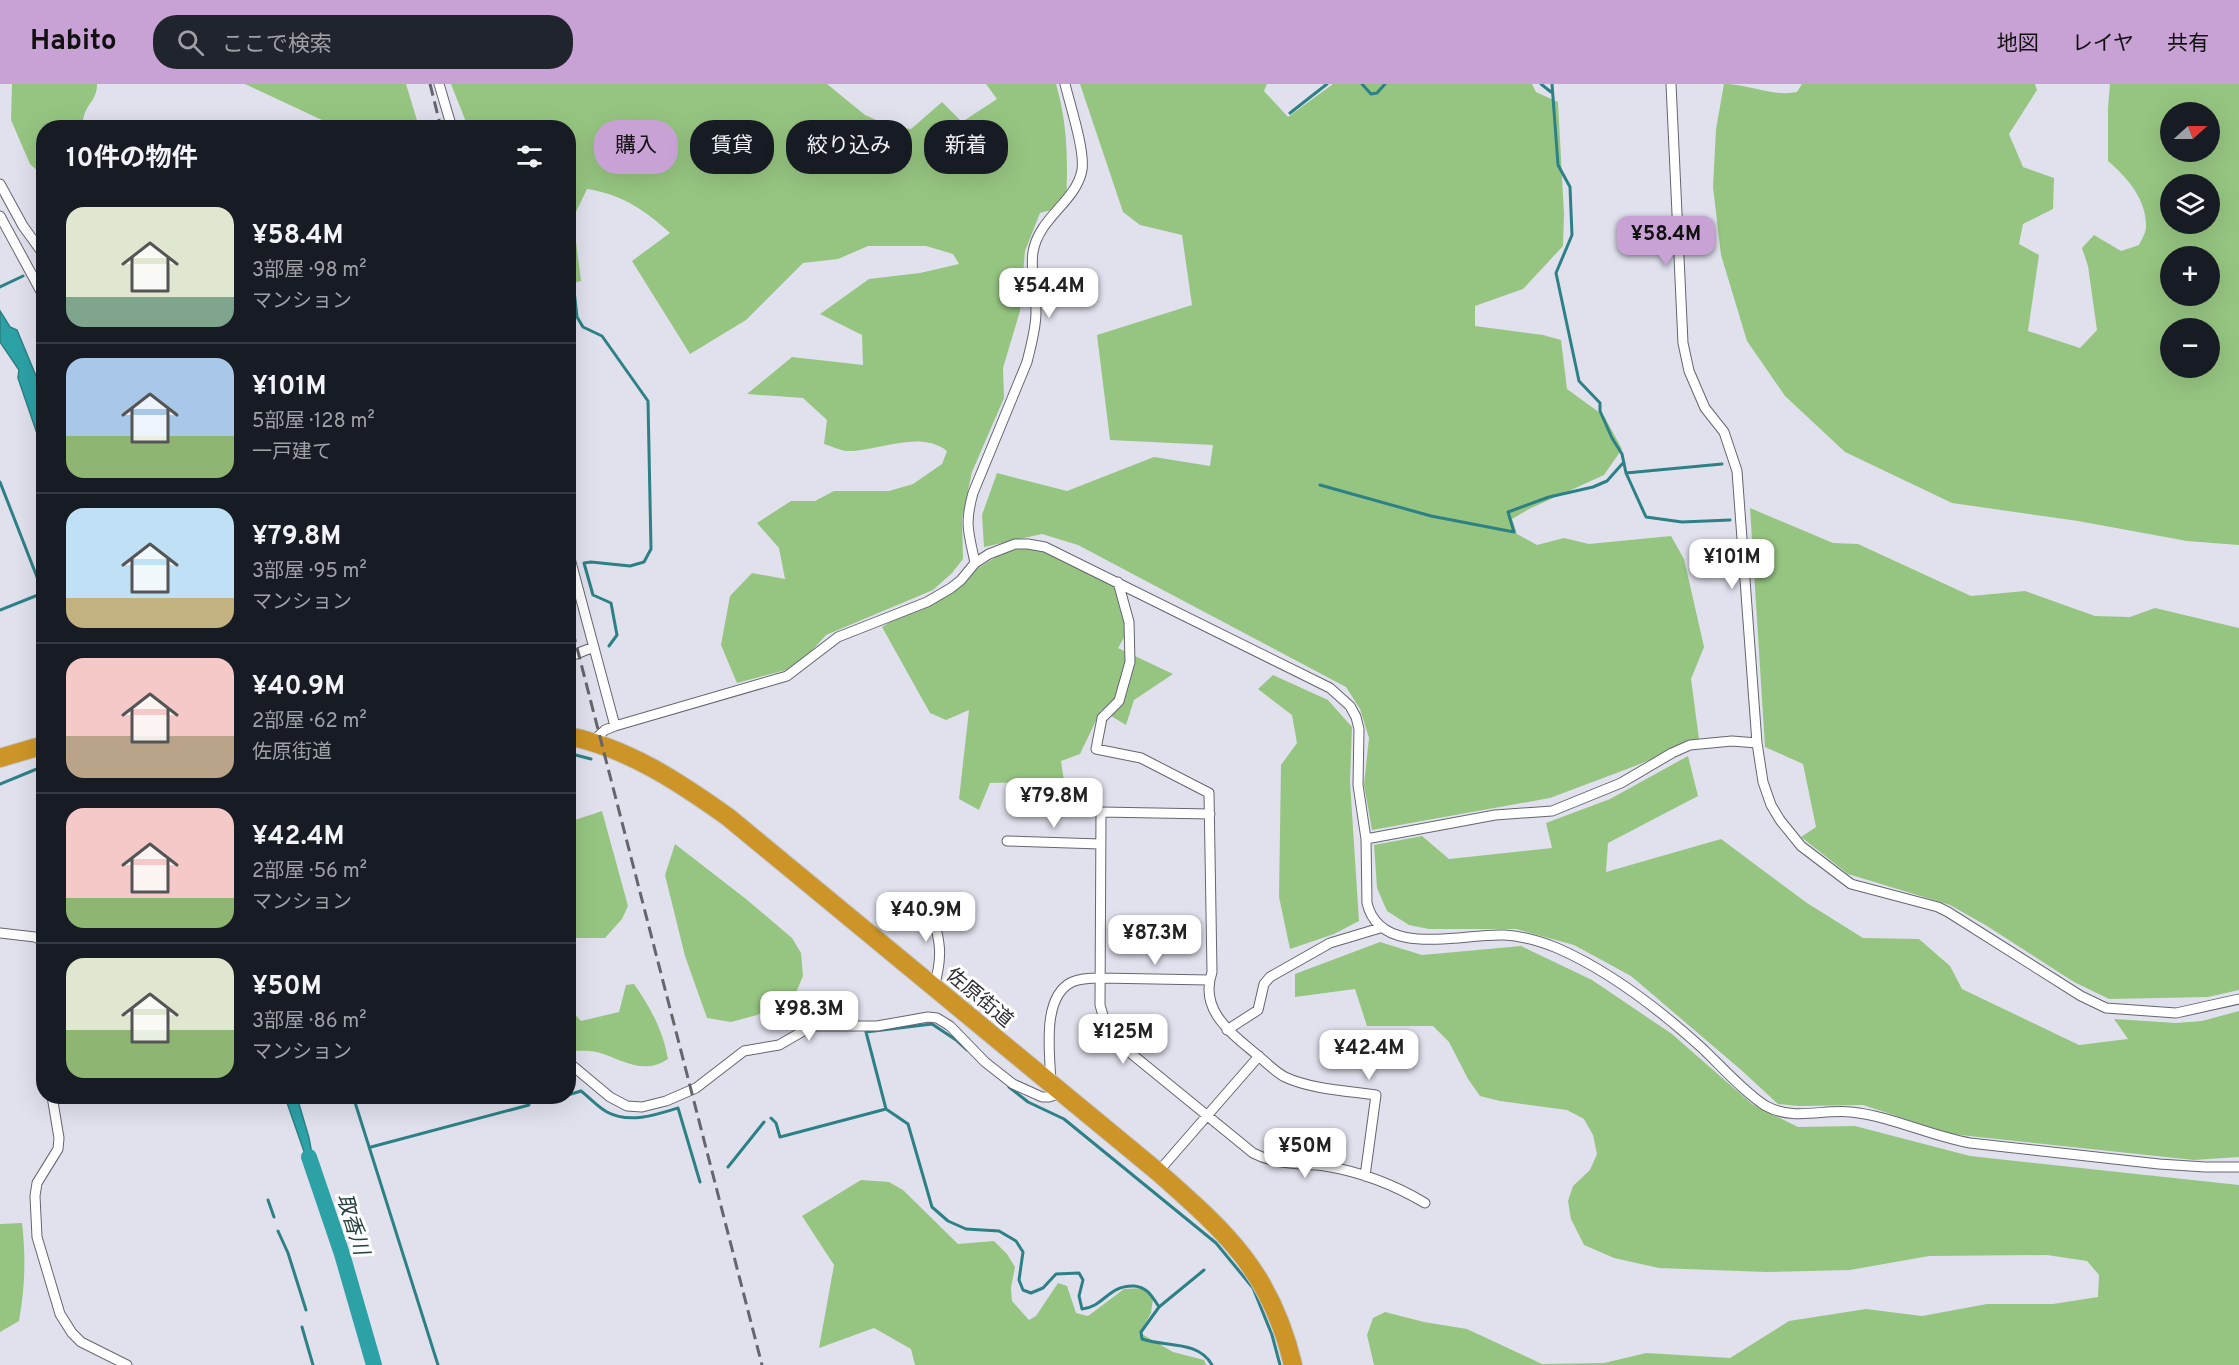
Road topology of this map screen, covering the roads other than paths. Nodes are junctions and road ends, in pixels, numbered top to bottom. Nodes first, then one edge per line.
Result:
1 (439, 84) edge
2 (1065, 84) edge
3 (1671, 84) edge
4 (450, 120) edge
5 (0, 184) edge
6 (0, 216) edge
7 (36, 244) edge
8 (36, 282) edge
9 (975, 563) junction
10 (576, 580) edge
11 (1118, 582) junction
12 (594, 647) junction
13 (576, 654) edge
14 (615, 726) junction
15 (576, 738) edge
16 (593, 741) junction
17 (1757, 743) junction
18 (36, 747) edge
19 (0, 758) edge
20 (1210, 814) junction
21 (1366, 839) junction
22 (1007, 841) dead end
23 (1101, 844) junction
24 (929, 900) dead end
25 (1380, 928) junction
26 (0, 933) edge
27 (36, 938) edge
28 (1100, 978) junction
29 (1209, 980) junction
30 (934, 987) junction
31 (2239, 999) edge
32 (1227, 1030) junction
33 (1259, 1056) junction
34 (576, 1069) edge
35 (1057, 1089) junction
36 (53, 1104) edge
37 (1207, 1118) junction
38 (2239, 1167) edge
39 (1158, 1172) junction
40 (1365, 1176) junction
41 (1425, 1203) dead end
42 (127, 1365) edge
43 (1293, 1365) edge

1 - 4 street
2 - 9 street
3 - 17 street
5 - 7 street
6 - 8 street
9 - 11 street
9 - 14 street
10 - 12 street
11 - 20 street
11 - 21 street
12 - 13 street
12 - 14 street
14 - 16 street
15 - 16 highway, 佐原街道
16 - 30 highway, 佐原街道
17 - 21 street
17 - 31 street
18 - 19 highway
20 - 23 street
20 - 29 street
21 - 25 street
22 - 23 street
23 - 28 street
24 - 30 street
25 - 32 street
25 - 38 street
26 - 27 street
28 - 29 street
28 - 35 street
28 - 37 street
29 - 32 street
30 - 35 highway, 佐原街道
32 - 33 street
33 - 37 street
33 - 40 street
34 - 35 street
35 - 39 highway, 佐原街道
36 - 42 street
37 - 39 street
37 - 40 street
39 - 43 highway, 佐原街道
40 - 41 street

